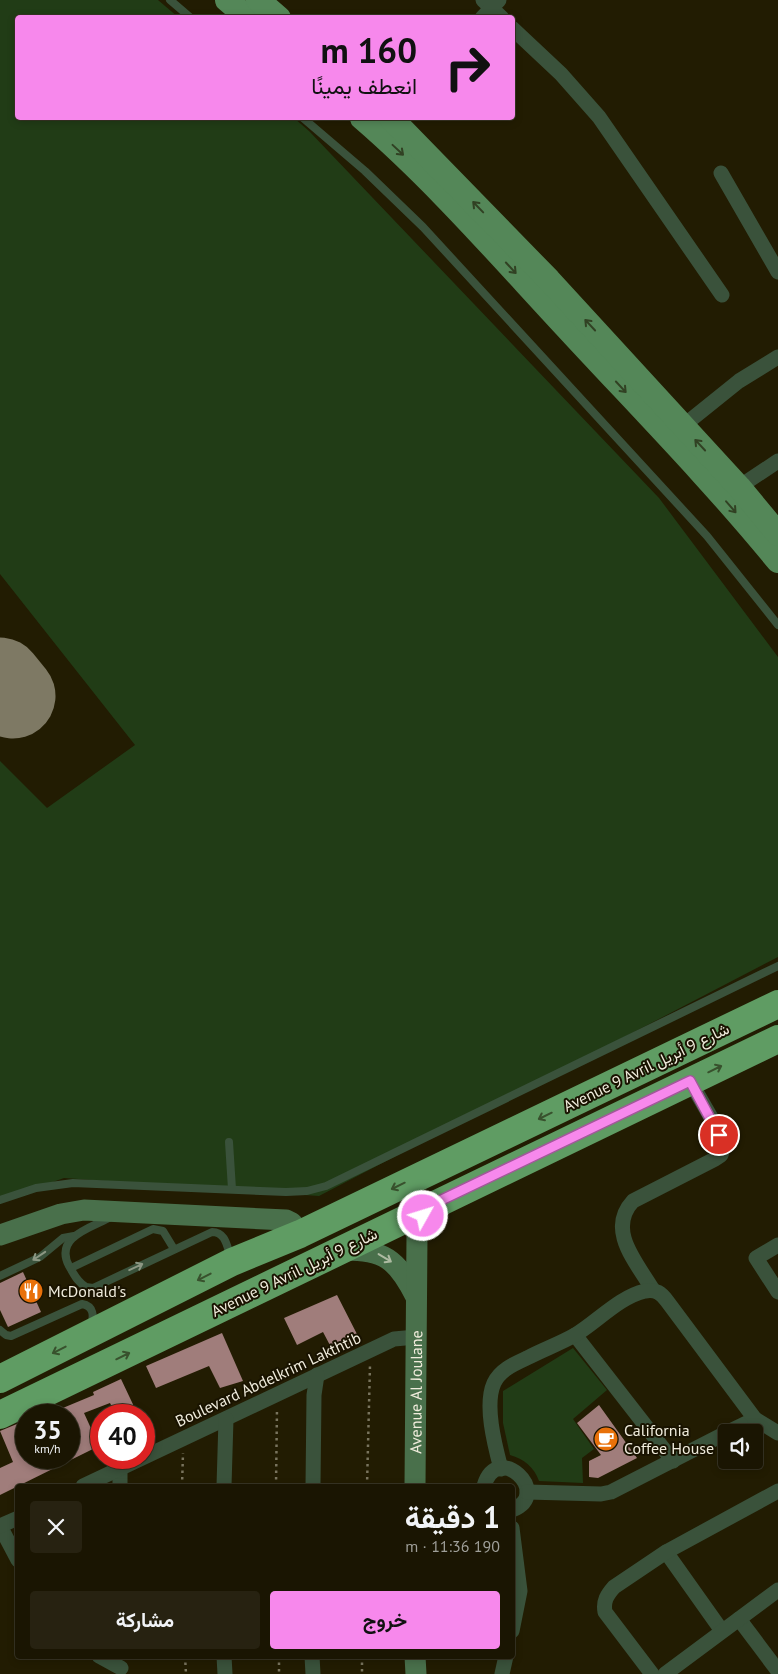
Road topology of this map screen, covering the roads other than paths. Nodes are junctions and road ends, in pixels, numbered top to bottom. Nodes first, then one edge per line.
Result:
1 (170, 0) edge
2 (227, 0) edge
3 (258, 0) edge
4 (188, 15) edge
5 (244, 15) edge
6 (276, 15) edge
7 (515, 31) edge
8 (305, 120) edge
9 (364, 120) edge
10 (395, 120) edge
11 (721, 173) dead end
12 (778, 272) edge
13 (722, 295) dead end
14 (778, 358) edge
15 (683, 426) junction
16 (778, 461) edge
17 (739, 487) junction
18 (778, 534) edge
19 (778, 561) edge
20 (778, 625) edge
21 (778, 966) edge
22 (778, 1004) edge
23 (778, 1039) edge
24 (690, 1081) junction
25 (229, 1142) dead end
26 (232, 1189) junction
27 (0, 1200) edge
28 (429, 1206) junction
29 (113, 1211) junction
30 (300, 1234) junction
31 (0, 1235) edge
32 (76, 1236) junction
33 (778, 1245) edge
34 (174, 1250) junction
35 (338, 1250) junction
36 (232, 1262) junction
37 (71, 1268) junction
38 (0, 1276) edge
39 (654, 1290) junction
40 (778, 1292) edge
41 (416, 1298) junction
42 (0, 1330) edge
43 (88, 1335) junction
44 (575, 1335) junction
45 (416, 1337) junction
46 (317, 1376) junction
47 (0, 1379) edge
48 (0, 1415) edge
49 (226, 1418) junction
50 (755, 1418) junction
51 (744, 1424) edge
52 (778, 1433) edge
53 (718, 1438) edge
54 (155, 1452) edge
55 (673, 1461) junction
56 (120, 1469) joint
57 (501, 1469) junction
58 (87, 1484) edge
59 (120, 1484) edge
60 (224, 1484) edge
61 (313, 1484) edge
62 (415, 1484) edge
63 (485, 1484) edge
64 (778, 1491) edge
65 (527, 1492) junction
66 (515, 1508) edge
67 (15, 1519) edge
68 (0, 1526) edge
69 (515, 1552) edge
70 (666, 1552) junction
71 (15, 1554) edge
72 (778, 1590) edge
73 (515, 1616) edge
74 (738, 1619) junction
75 (722, 1631) junction
76 (106, 1659) edge
77 (224, 1659) edge
78 (312, 1659) edge
79 (415, 1659) edge
80 (505, 1659) edge
81 (121, 1666) edge
82 (778, 1671) edge
83 (225, 1674) edge
84 (313, 1674) edge
85 (416, 1674) edge
86 (502, 1674) edge
87 (652, 1674) edge
88 (665, 1674) edge

1 - 4 lane
2 - 5 main road
3 - 6 main road
7 - 13 street
8 - 20 lane
9 -> 19 main road
15 -> 10 main road
11 - 12 street
14 - 15 street
17 -> 15 main road
16 - 17 street
17 - 18 main road
21 - 26 lane
22 -> 30 highway, Avenue 9 Avril شارع 9 أبريل
24 -> 23 highway, Avenue 9 Avril شارع 9 أبريل
24 - 28 highway, Avenue 9 Avril شارع 9 أبريل
24 - 39 street
25 - 26 lane
26 - 27 lane
28 - 35 highway, Avenue 9 Avril شارع 9 أبريل
28 - 41 street, Avenue Al Joulane
29 - 30 street
29 - 31 street
29 - 32 lane
30 - 36 highway, Avenue 9 Avril شارع 9 أبريل
32 - 37 lane
32 -> 38 lane
33 - 40 street
34 - 36 lane
37 -> 34 lane
34 - 37 lane
35 -> 41 street, Avenue Al Joulane
48 -> 35 highway, Avenue 9 Avril شارع 9 أبريل
36 -> 43 highway, Avenue 9 Avril شارع 9 أبريل
39 - 44 street
39 - 50 street
41 - 45 street, Avenue Al Joulane
42 - 43 lane
43 -> 47 highway, Avenue 9 Avril شارع 9 أبريل
44 - 55 street
44 - 57 street
45 - 46 street, Boulevard Abdelkrim Lakthtib
45 - 62 street, Avenue Al Joulane
46 - 49 street, Boulevard Abdelkrim Lakthtib
46 - 61 street
49 - 54 street, Boulevard Abdelkrim Lakthtib
49 - 60 street
50 - 51 street
50 - 52 street
53 - 55 street
55 - 65 street
56 - 58 street, Boulevard Abdelkrim Lakthtib
56 - 59 street
57 - 63 street
57 - 65 street
64 - 70 street
65 - 66 street
67 - 68 street
68 - 71 street
69 - 73 street
70 - 75 street
70 - 87 street
72 - 74 street
74 - 75 street
74 - 82 street
75 - 88 street
76 - 81 street
77 - 83 street
78 - 84 street
79 - 85 street
80 - 86 street

